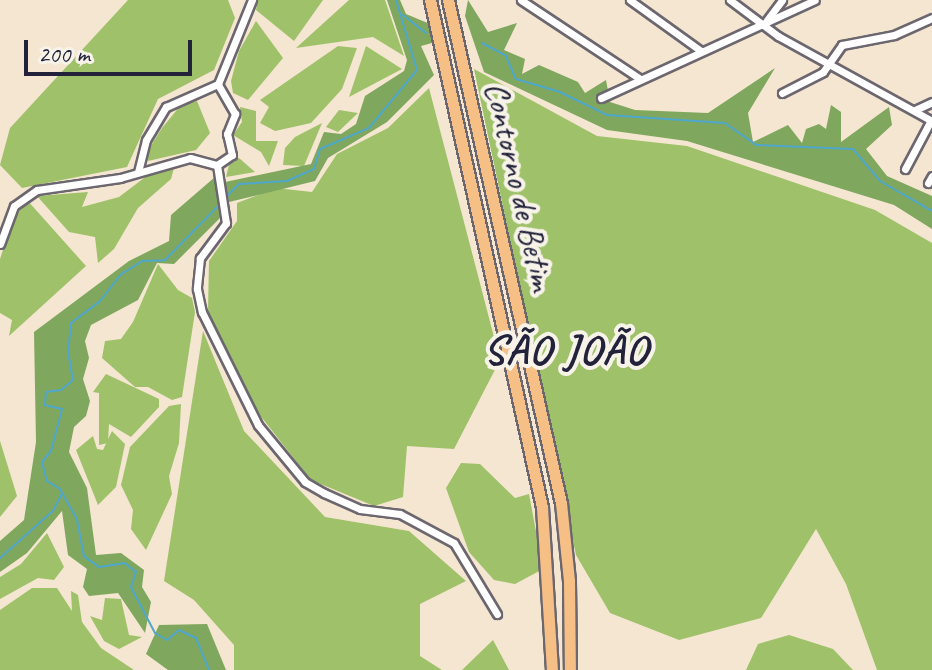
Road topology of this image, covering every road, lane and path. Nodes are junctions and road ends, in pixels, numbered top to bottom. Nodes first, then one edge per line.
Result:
1 (252, 0) edge
2 (430, 0) edge
3 (448, 0) edge
4 (521, 0) edge
5 (730, 0) edge
6 (782, 0) edge
7 (815, 0) edge
8 (633, 1) edge
9 (932, 18) edge
10 (763, 24) junction
11 (701, 51) junction
12 (826, 63) junction
13 (639, 78) junction
14 (218, 84) junction
15 (782, 93) dead end
16 (601, 98) dead end
17 (932, 102) edge
18 (915, 110) junction
19 (932, 120) edge
20 (217, 165) junction
21 (905, 169) dead end
22 (138, 172) junction
23 (0, 244) edge
24 (497, 614) dead end
25 (552, 670) edge
26 (570, 670) edge

1 - 14 street
2 - 25 highway, Contorno de Betim
3 - 26 highway, Contorno de Betim
4 - 13 street
5 - 10 street
6 - 10 street
7 - 10 street
8 - 11 street
9 - 12 street
10 - 11 street
10 - 12 street
11 - 13 street
12 - 15 street
12 - 18 street
13 - 16 street
14 - 20 street
14 - 22 street
17 - 18 street
18 - 19 street
19 - 21 street
20 - 22 street
20 - 24 street
22 - 23 street

